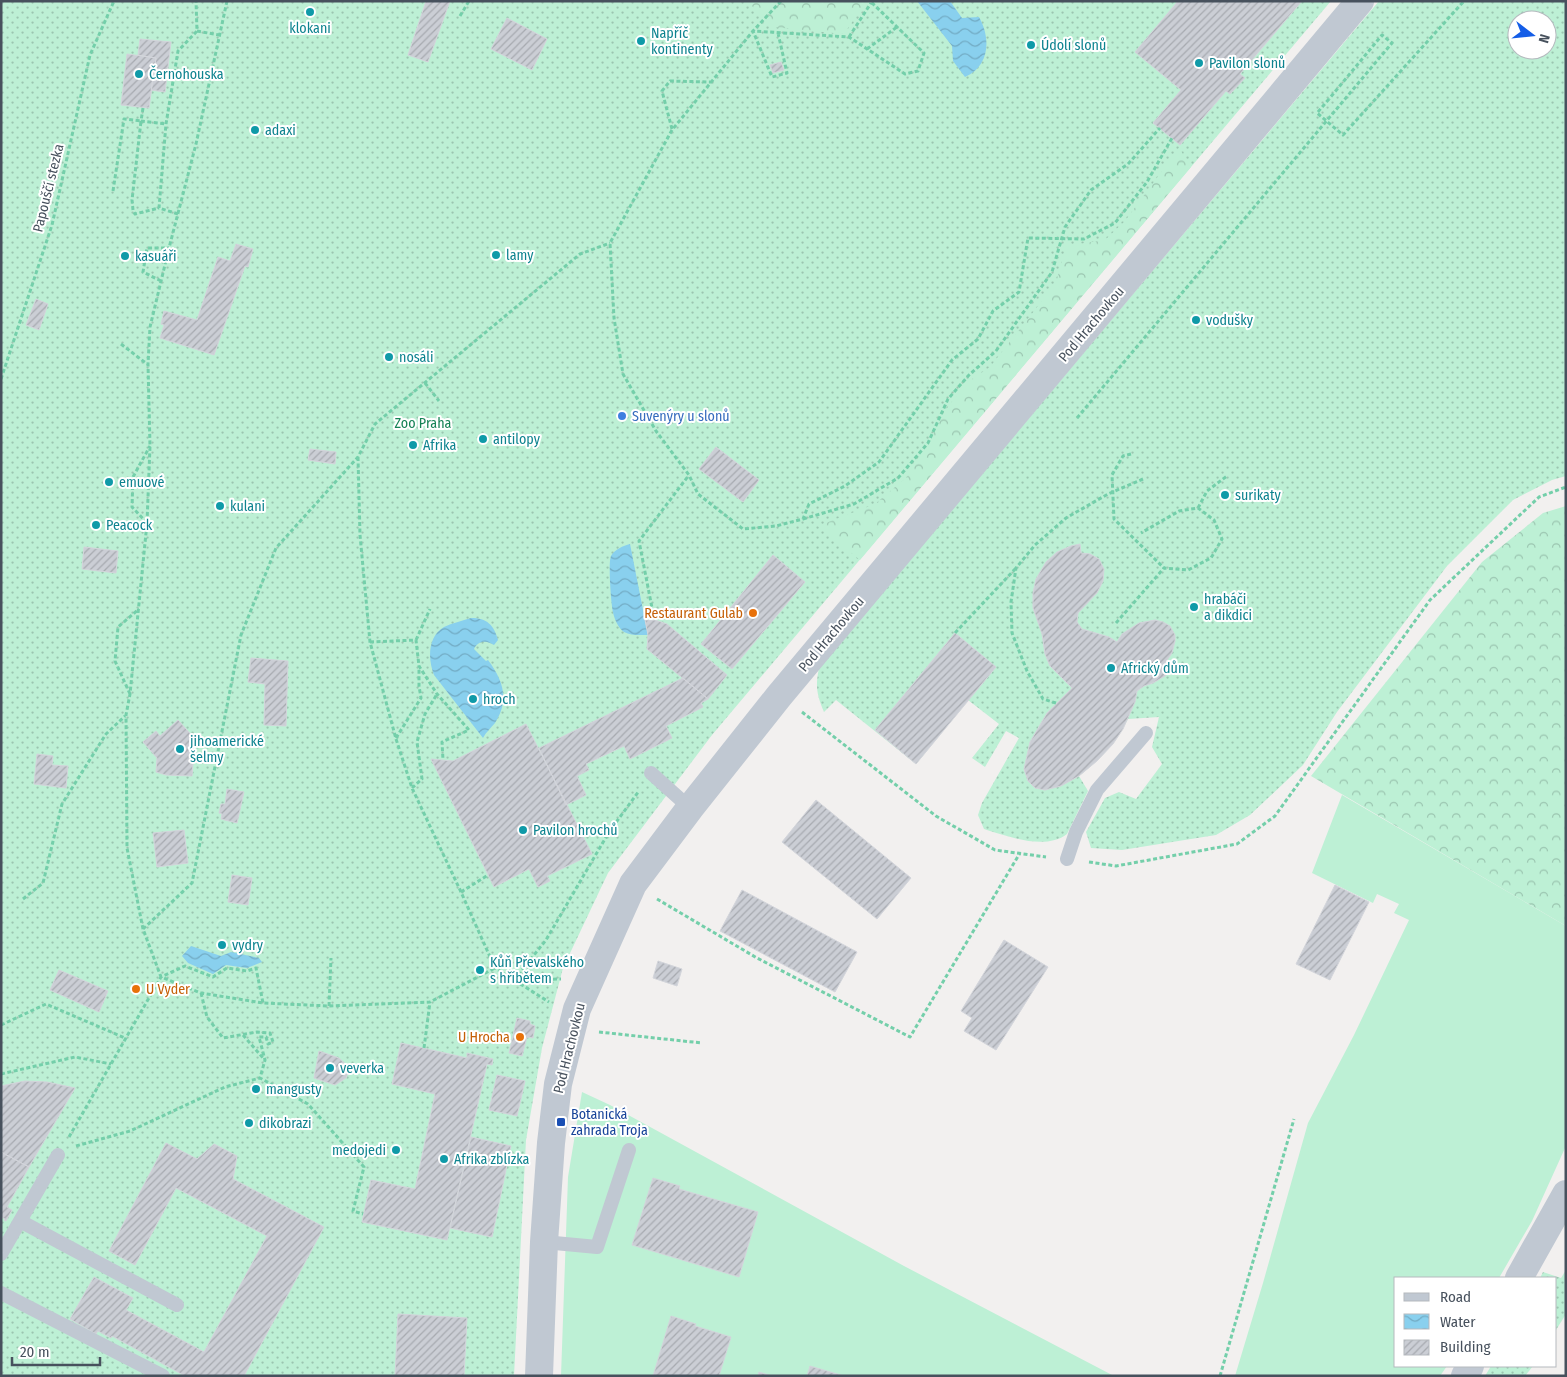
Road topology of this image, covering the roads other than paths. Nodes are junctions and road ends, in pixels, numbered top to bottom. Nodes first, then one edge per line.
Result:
1 (1360, 1) edge
2 (1146, 733) dead end
3 (651, 773) road end
4 (690, 808) junction
5 (1067, 860) road end
6 (629, 1150) dead end
7 (60, 1152) road end
8 (1566, 1194) edge
9 (20, 1221) junction
10 (544, 1242) junction
11 (1, 1254) edge
12 (1520, 1277) edge
13 (1, 1293) edge
14 (177, 1305) dead end
15 (163, 1376) edge
16 (539, 1376) edge

1 - 4 street, Pod Hrachovkou
2 - 5 lane
3 - 4 lane
4 - 10 street, Pod Hrachovkou
6 - 10 lane
7 - 9 lane
8 - 12 street
9 - 11 lane
9 - 14 lane
10 - 16 street, Pod Hrachovkou
13 - 15 lane

